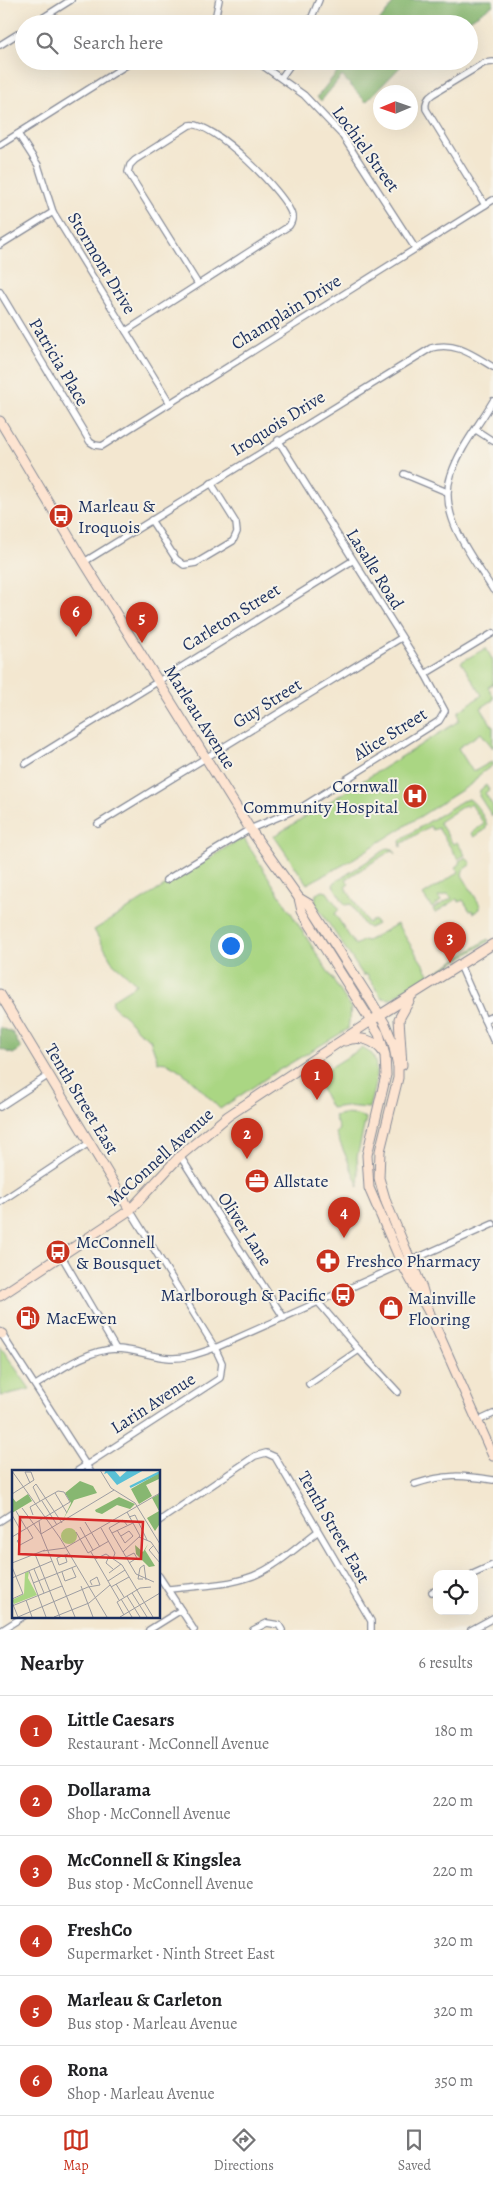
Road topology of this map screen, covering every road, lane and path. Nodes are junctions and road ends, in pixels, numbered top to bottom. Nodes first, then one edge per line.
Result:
1 (70, 0) edge
2 (219, 0) edge
3 (320, 0) edge
4 (47, 15) edge
5 (216, 15) edge
6 (313, 15) edge
7 (15, 36) edge
8 (0, 45) edge
9 (493, 62) edge
10 (478, 67) edge
11 (119, 70) edge
12 (269, 70) edge
13 (287, 70) edge
14 (472, 70) edge
15 (281, 78) junction
16 (18, 134) junction
17 (0, 145) edge
18 (493, 200) edge
19 (484, 205) junction
20 (53, 212) junction
21 (0, 245) edge
22 (415, 248) junction
23 (198, 284) junction
24 (0, 292) edge
25 (126, 331) junction
26 (493, 367) edge
27 (493, 401) edge
28 (170, 403) junction
29 (0, 421) edge
30 (476, 430) junction
31 (278, 440) junction
32 (493, 441) edge
33 (95, 445) joint
34 (404, 474) dead end
35 (211, 483) junction
36 (447, 492) junction
37 (151, 520) junction
38 (352, 561) junction
39 (84, 562) junction
40 (493, 590) edge
41 (493, 632) edge
42 (401, 638) junction
43 (425, 674) junction
44 (158, 680) junction
45 (444, 713) joint
46 (207, 758) junction
47 (25, 764) dead end
48 (98, 824) dead end
49 (250, 829) junction
50 (166, 880) dead end
51 (299, 898) junction
52 (493, 944) edge
53 (460, 965) junction
54 (0, 994) edge
55 (411, 997) junction
56 (380, 1015) junction
57 (493, 1016) edge
58 (484, 1020) junction
59 (371, 1021) junction
60 (493, 1040) edge
61 (335, 1045) junction
62 (384, 1054) junction
63 (49, 1075) junction
64 (396, 1087) junction
65 (0, 1107) edge
66 (89, 1143) junction
67 (180, 1156) junction
68 (0, 1202) edge
69 (130, 1210) junction
70 (493, 1224) edge
71 (61, 1255) junction
72 (411, 1260) junction
73 (402, 1264) junction
74 (0, 1296) edge
75 (318, 1302) junction
76 (429, 1312) junction
77 (284, 1318) junction
78 (1, 1333) edge
79 (215, 1348) junction
80 (116, 1349) junction
81 (359, 1350) junction
82 (309, 1384) dead end
83 (36, 1385) junction
84 (398, 1392) dead end
85 (493, 1414) edge
86 (478, 1421) junction
87 (493, 1456) edge
88 (88, 1468) edge
89 (493, 1480) edge
90 (415, 1484) dead end
91 (12, 1513) edge
92 (160, 1520) edge
93 (0, 1521) edge
94 (317, 1532) junction
95 (493, 1564) edge
96 (478, 1572) edge
97 (160, 1577) edge
98 (168, 1589) junction
99 (181, 1610) junction
100 (21, 1618) edge
101 (493, 1618) edge
102 (2, 1630) edge
103 (149, 1630) edge
104 (194, 1630) edge
105 (253, 1630) edge
106 (282, 1630) edge
107 (371, 1630) edge
108 (471, 1630) edge

1 - 4 street
2 - 5 street
3 - 6 street
7 - 8 street
9 - 10 street
11 - 16 street
12 - 15 street, Lochiel Street
13 - 15 street
14 - 19 street
15 - 22 street, Lochiel Street
16 - 17 street
16 - 20 street, Stormont Drive
18 - 19 street, Champlain Drive
19 - 22 street, Champlain Drive
20 - 21 street
20 - 25 street, Stormont Drive
22 - 28 street, Champlain Drive
23 - 23 street
23 - 25 street
24 - 33 street, Patricia Place
25 - 28 street, Stormont Drive
26 - 31 street, Iroquois Drive
27 - 30 street
28 - 33 street, Champlain Drive
29 - 39 main road, Marleau Avenue
30 - 32 street
30 - 36 street
31 - 35 street, Iroquois Drive
31 - 38 street, Lasalle Road
34 - 36 street
35 - 37 street, Iroquois Drive
35 - 37 street
36 - 40 street
37 - 39 street, Iroquois Drive
38 - 42 street, Lasalle Road
38 - 44 street, Carleton Street
39 - 44 main road, Marleau Avenue
41 - 43 street
42 - 43 street, Lasalle Road
42 - 46 street, Guy Street
43 - 45 street, Lasalle Road
44 - 46 main road, Marleau Avenue
44 - 47 street, Carleton Street
45 - 49 street, Alice Street
46 - 48 street, Guy Street
46 - 49 main road, Marleau Avenue
49 - 50 street, Alice Street
49 - 51 main road, Marleau Avenue
51 - 56 main road, Marleau Avenue
51 - 59 main road, Marleau Avenue
52 - 53 main road, McConnell Avenue
53 - 55 main road, McConnell Avenue
53 - 58 street
54 - 63 main road, Tenth Street East
55 - 56 main road, McConnell Avenue
55 - 64 main road
56 - 59 main road, McConnell Avenue
56 - 64 main road, Marleau Avenue
57 - 58 street
58 - 60 street
59 - 61 main road, McConnell Avenue
59 - 62 main road, Marleau Avenue
61 - 62 main road
61 - 67 main road, McConnell Avenue
62 - 73 main road, Marleau Avenue
63 - 65 street
63 - 66 main road, Tenth Street East
64 - 72 main road
66 - 68 street
66 - 69 main road, Tenth Street East
67 - 69 main road, McConnell Avenue
67 - 77 street, Oliver Lane
69 - 71 main road, McConnell Avenue
69 - 79 street, Tenth Street East
70 - 72 street
71 - 74 main road, McConnell Avenue
71 - 80 street
72 - 73 street
72 - 76 main road
73 - 75 street
73 - 76 main road, Marleau Avenue
75 - 77 street
75 - 81 street
76 - 86 main road
77 - 79 street
78 - 83 street
79 - 80 street
79 - 88 street, Larin Avenue
80 - 83 street
81 - 82 street
81 - 84 street
83 - 88 street
85 - 86 street
86 - 87 main road
89 - 90 street
91 - 93 street
92 - 94 street, Tenth Street East
94 - 98 street
94 - 107 street, Tenth Street East
95 - 96 street
97 - 98 street
98 - 99 street
99 - 103 street
99 - 104 street
100 - 102 street
101 - 108 street
105 - 106 street

